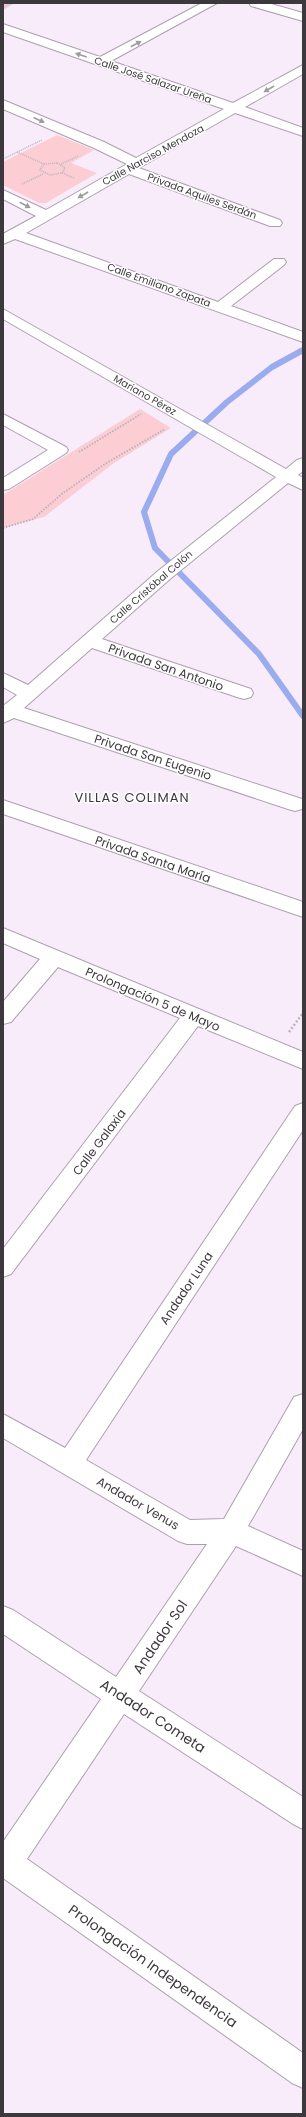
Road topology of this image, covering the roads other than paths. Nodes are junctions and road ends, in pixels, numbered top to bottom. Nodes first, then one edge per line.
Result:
1 (6, 3) edge
2 (212, 3) edge
3 (255, 3) edge
4 (3, 5) edge
5 (303, 18) edge
6 (3, 28) edge
7 (101, 62) junction
8 (303, 69) edge
9 (3, 104) edge
10 (236, 109) junction
11 (303, 132) edge
12 (133, 166) junction
13 (3, 194) edge
14 (47, 216) junction
15 (275, 223) dead end
16 (9, 237) edge
17 (279, 262) dead end
18 (220, 307) junction
19 (3, 313) edge
20 (303, 337) edge
21 (3, 419) edge
22 (303, 463) edge
23 (287, 476) junction
24 (303, 484) edge
25 (3, 485) edge
26 (89, 641) junction
27 (3, 679) edge
28 (29, 694) junction
29 (244, 694) dead end
30 (7, 714) edge
31 (295, 804) dead end
32 (3, 807) edge
33 (303, 910) edge
34 (3, 935) edge
35 (54, 957) junction
36 (3, 1016) edge
37 (194, 1016) junction
38 (303, 1060) edge
39 (303, 1112) edge
40 (5, 1260) edge
41 (303, 1405) edge
42 (3, 1425) edge
43 (69, 1464) junction
44 (231, 1531) junction
45 (303, 1564) edge
46 (3, 1619) edge
47 (121, 1695) junction
48 (303, 1814) edge
49 (5, 1861) edge
50 (301, 2064) edge

1 - 4 main road
7 -> 2 street
3 - 5 street
7 -> 6 street, Calle José Salazar Ureña
7 - 10 street, Calle José Salazar Ureña
8 -> 10 street, Calle Narciso Mendoza
9 -> 12 street, Privada Aquiles Serdán
10 - 11 street, Calle José Salazar Ureña
10 - 12 street, Calle Narciso Mendoza
12 -> 14 street, Calle Narciso Mendoza
12 - 15 street, Privada Aquiles Serdán
13 -> 14 street
14 - 16 street, Calle Narciso Mendoza
16 - 18 street, Calle Emiliano Zapata
17 - 18 street
18 - 20 street, Calle Emiliano Zapata
19 - 23 street, Mariano Pérez
21 - 25 street
22 - 23 street, Calle Cristóbal Colón
23 - 24 street, Mariano Pérez
23 - 26 street, Calle Cristóbal Colón
26 - 28 street, Calle Cristóbal Colón
26 - 29 street, Privada San Antonio
27 - 28 street
28 - 30 street, Calle Cristóbal Colón
30 - 31 street, Privada San Eugenio
32 - 33 street, Privada Santa María
34 - 35 street, Prolongación 5 de Mayo
35 - 36 street
35 - 37 street, Prolongación 5 de Mayo
37 - 38 street, Prolongación 5 de Mayo
37 - 40 street, Calle Galaxia
39 - 43 street, Andador Luna
41 - 44 street, Andador Sol
42 - 43 street, Andador Venus
43 - 44 street, Andador Venus
44 - 45 street, Andador Venus
44 - 47 street, Andador Sol
46 - 47 street, Andador Cometa
47 - 48 street, Andador Cometa
47 - 49 street, Andador Sol
49 - 50 street, Prolongación Independencia

